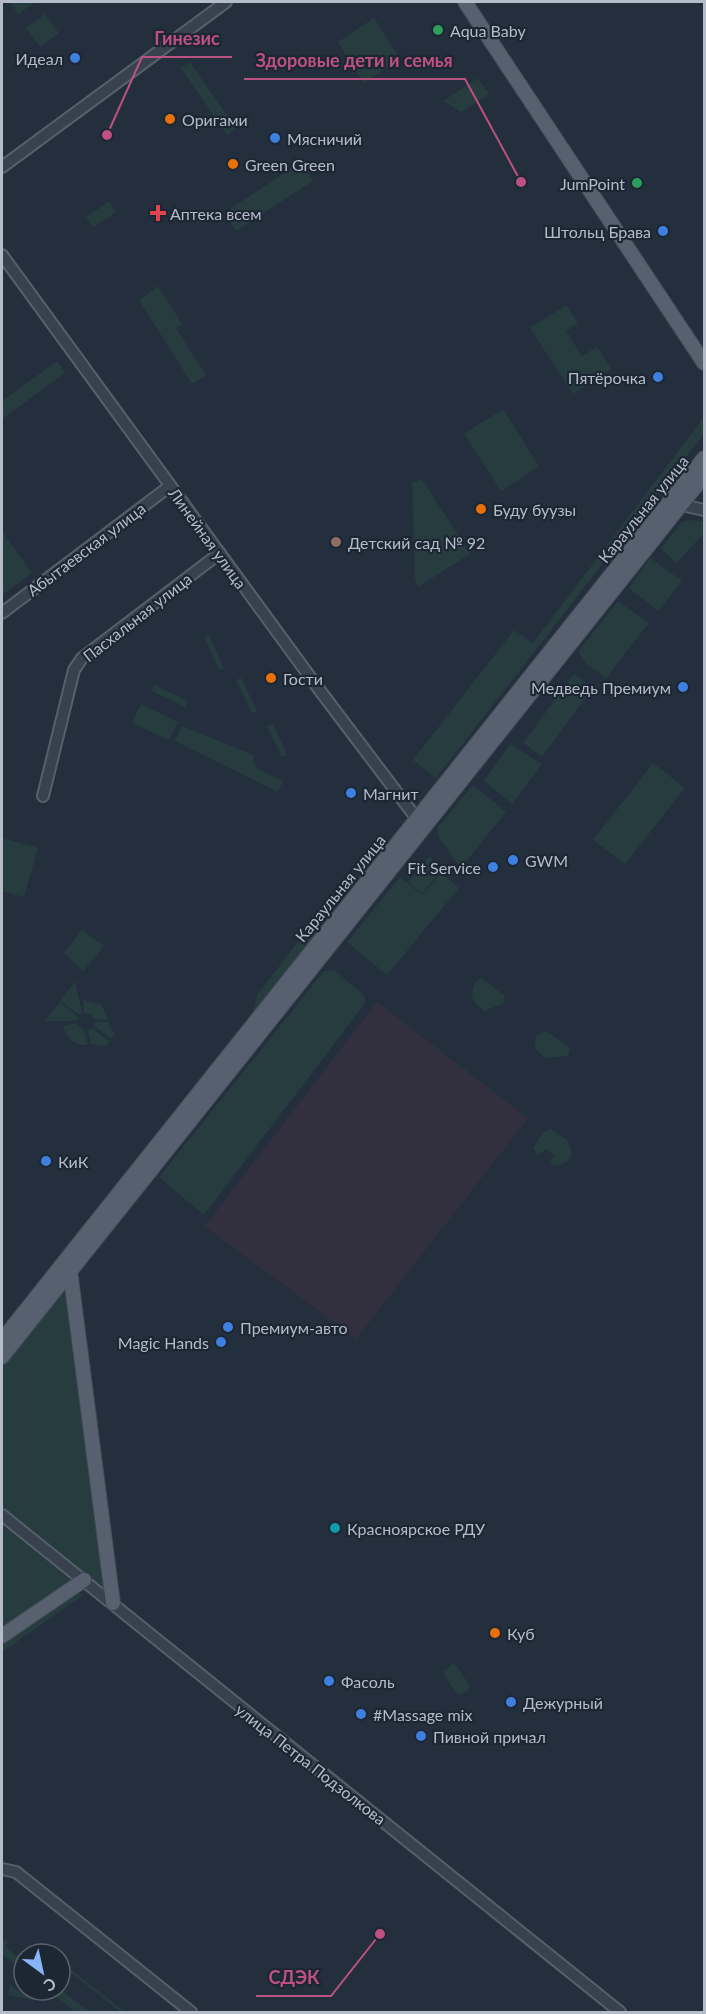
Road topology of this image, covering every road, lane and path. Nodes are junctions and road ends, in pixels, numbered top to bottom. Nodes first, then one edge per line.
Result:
1 (226, 2) edge
2 (465, 2) edge
3 (2, 167) edge
4 (2, 255) edge
5 (705, 363) edge
6 (705, 458) edge
7 (705, 476) edge
8 (170, 486) junction
9 (682, 505) junction
10 (705, 510) edge
11 (220, 554) junction
12 (2, 613) edge
13 (43, 796) dead end
14 (421, 823) junction
15 (70, 1270) junction
16 (3, 1337) edge
17 (2, 1357) edge
18 (2, 1515) edge
19 (84, 1580) junction
20 (113, 1603) junction
21 (2, 1636) edge
22 (2, 1869) edge
23 (191, 2013) edge
24 (620, 2013) edge

1 - 3 street
2 - 5 main road
4 - 8 street, Линейная улица
6 - 14 main road, Караульная улица
7 - 9 main road, Караульная улица
8 - 11 street, Линейная улица
8 - 12 street, Абытаевская улица
9 - 10 street
9 - 14 main road, Караульная улица
11 - 13 street, Пасхальная улица
11 - 14 street, Линейная улица
14 - 15 main road, Караульная улица
14 - 16 main road, Караульная улица
15 - 17 main road, Караульная улица
15 - 20 main road
18 - 19 street, улица Петра Подзолкова
19 - 20 street, улица Петра Подзолкова
19 - 21 main road
20 - 24 street, улица Петра Подзолкова
22 - 23 street

